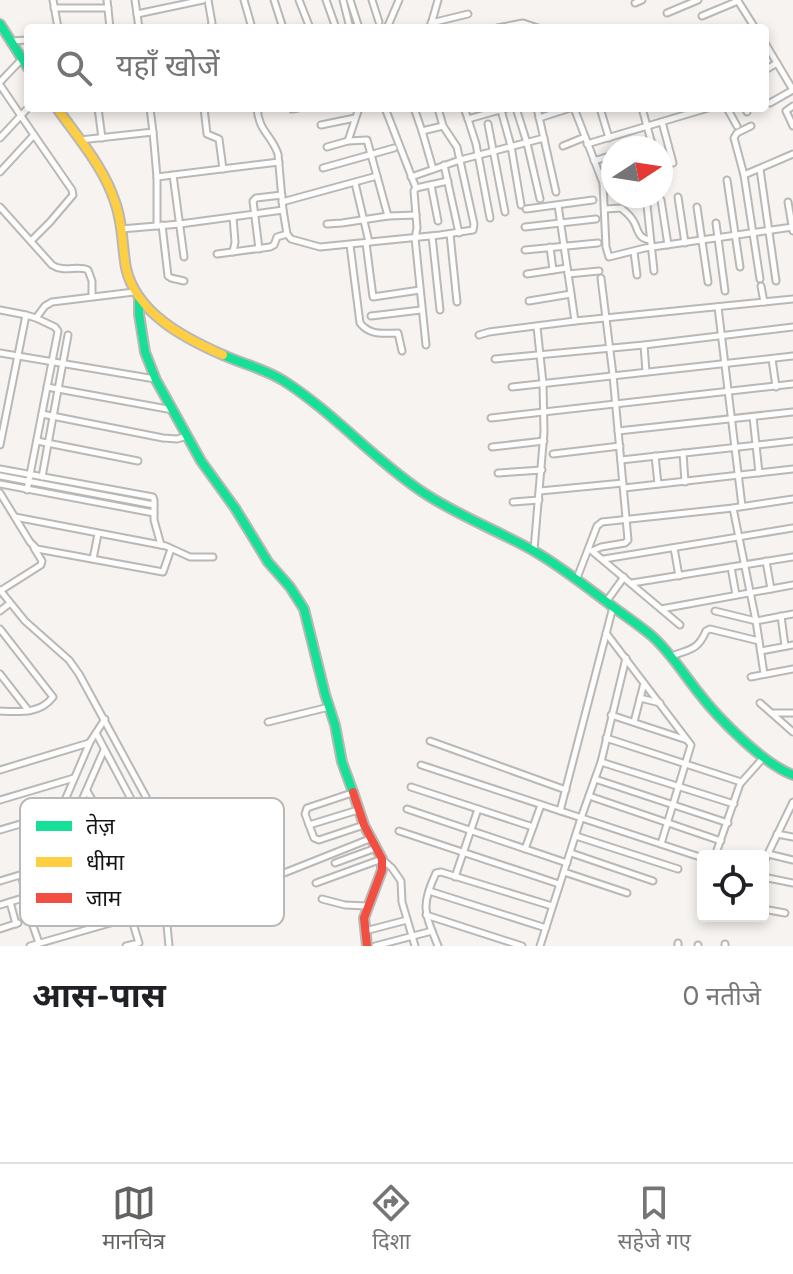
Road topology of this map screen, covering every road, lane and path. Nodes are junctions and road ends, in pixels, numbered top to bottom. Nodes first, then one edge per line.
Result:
1 (53, 0) edge
2 (107, 0) edge
3 (135, 0) edge
4 (206, 0) edge
5 (244, 0) edge
6 (274, 0) edge
7 (299, 0) edge
8 (326, 0) edge
9 (343, 0) edge
10 (350, 0) edge
11 (372, 0) edge
12 (392, 0) edge
13 (399, 0) edge
14 (428, 0) edge
15 (642, 0) edge
16 (698, 0) edge
17 (714, 0) edge
18 (438, 1) edge
19 (738, 1) edge
20 (635, 3) dead end
21 (54, 8) junction
22 (108, 8) junction
23 (395, 9) junction
24 (719, 10) junction
25 (667, 13) dead end
26 (137, 14) junction
27 (468, 14) dead end
28 (702, 16) dead end
29 (379, 22) dead end
30 (0, 24) edge
31 (57, 24) edge
32 (110, 24) edge
33 (138, 24) edge
34 (212, 24) edge
35 (251, 24) edge
36 (282, 24) edge
37 (308, 24) edge
38 (335, 24) edge
39 (349, 24) edge
40 (358, 24) edge
41 (389, 24) edge
42 (431, 24) edge
43 (434, 24) edge
44 (752, 24) edge
45 (24, 40) edge
46 (11, 41) junction
47 (769, 50) edge
48 (22, 59) junction
49 (24, 62) edge
50 (777, 63) junction
51 (769, 68) edge
52 (0, 84) edge
53 (793, 90) edge
54 (770, 103) dead end
55 (793, 106) edge
56 (24, 112) edge
57 (60, 112) edge
58 (99, 112) edge
59 (150, 112) edge
60 (204, 112) edge
61 (258, 112) edge
62 (357, 112) edge
63 (387, 112) edge
64 (415, 112) edge
65 (439, 112) edge
66 (465, 112) edge
67 (493, 112) edge
68 (505, 112) edge
69 (517, 112) edge
70 (538, 112) edge
71 (559, 112) edge
72 (574, 112) edge
73 (601, 112) edge
74 (643, 112) edge
75 (690, 112) edge
76 (729, 112) edge
77 (21, 115) junction
78 (355, 118) junction
79 (539, 118) junction
80 (468, 119) junction
81 (662, 122) junction
82 (488, 124) dead end
83 (321, 125) dead end
84 (443, 126) junction
85 (737, 126) dead end
86 (751, 126) dead end
87 (793, 126) edge
88 (647, 127) junction
89 (422, 131) junction
90 (153, 132) junction
91 (2, 133) edge
92 (34, 135) junction
93 (608, 136) edge
94 (616, 136) edge
95 (650, 136) edge
96 (666, 136) edge
97 (102, 138) junction
98 (544, 138) junction
99 (601, 139) edge
100 (79, 140) junction
101 (586, 140) junction
102 (348, 141) junction
103 (527, 143) junction
104 (511, 146) junction
105 (563, 146) dead end
106 (327, 147) dead end
107 (394, 148) dead end
108 (493, 151) junction
109 (793, 154) edge
110 (372, 155) junction
111 (478, 155) junction
112 (601, 159) edge
113 (460, 160) junction
114 (594, 161) junction
115 (279, 162) junction
116 (444, 165) junction
117 (323, 168) dead end
118 (223, 169) junction
119 (433, 169) junction
120 (760, 169) junction
121 (0, 172) edge
122 (173, 175) junction
123 (744, 175) junction
124 (377, 176) junction
125 (601, 176) edge
126 (157, 177) junction
127 (411, 177) junction
128 (727, 180) dead end
129 (448, 181) junction
130 (355, 183) junction
131 (431, 185) junction
132 (416, 188) junction
133 (556, 192) dead end
134 (678, 197) dead end
135 (282, 198) junction
136 (540, 199) dead end
137 (593, 200) dead end
138 (788, 202) dead end
139 (558, 205) junction
140 (0, 207) edge
141 (697, 207) dead end
142 (647, 208) edge
143 (662, 208) edge
144 (605, 209) joint
145 (283, 210) junction
146 (505, 212) dead end
147 (254, 214) junction
148 (416, 215) junction
149 (388, 216) junction
150 (233, 217) junction
151 (490, 218) dead end
152 (365, 219) junction
153 (596, 219) dead end
154 (438, 221) dead end
155 (561, 223) junction
156 (716, 223) dead end
157 (180, 224) junction
158 (327, 224) dead end
159 (160, 225) junction
160 (525, 227) dead end
161 (121, 229) junction
162 (793, 229) edge
163 (770, 231) junction
164 (459, 233) junction
165 (752, 233) junction
166 (287, 234) junction
167 (450, 234) junction
168 (432, 236) junction
169 (736, 236) junction
170 (415, 238) junction
171 (718, 238) junction
172 (31, 241) junction
173 (702, 241) junction
174 (367, 242) junction
175 (598, 243) dead end
176 (685, 243) junction
177 (651, 244) junction
178 (350, 245) junction
179 (668, 245) junction
180 (564, 246) junction
181 (550, 247) junction
182 (259, 249) junction
183 (525, 250) dead end
184 (634, 251) junction
185 (233, 252) junction
186 (217, 254) dead end
187 (184, 257) dead end
188 (740, 267) dead end
189 (553, 270) junction
190 (568, 271) junction
191 (599, 271) dead end
192 (654, 271) dead end
193 (527, 274) dead end
194 (637, 275) dead end
195 (601, 278) dead end
196 (184, 281) dead end
197 (776, 281) dead end
198 (708, 282) dead end
199 (420, 290) junction
200 (725, 291) dead end
201 (134, 292) junction
202 (571, 294) junction
203 (92, 297) junction
204 (793, 299) edge
205 (139, 300) junction
206 (529, 301) dead end
207 (457, 302) dead end
208 (764, 302) junction
209 (718, 307) junction
210 (0, 310) edge
211 (421, 310) junction
212 (440, 310) dead end
213 (26, 315) junction
214 (371, 316) dead end
215 (36, 318) junction
216 (606, 318) junction
217 (575, 321) junction
218 (537, 327) junction
219 (793, 327) edge
220 (68, 335) dead end
221 (479, 335) dead end
222 (722, 335) junction
223 (426, 345) dead end
224 (644, 345) junction
225 (610, 348) junction
226 (402, 351) dead end
227 (0, 353) edge
228 (540, 355) junction
229 (18, 356) junction
230 (793, 356) edge
231 (495, 359) dead end
232 (772, 359) junction
233 (52, 361) junction
234 (63, 363) junction
235 (725, 364) junction
236 (646, 372) junction
237 (613, 375) junction
238 (156, 380) junction
239 (543, 383) junction
240 (793, 384) edge
241 (47, 387) junction
242 (512, 387) dead end
243 (776, 387) junction
244 (58, 389) junction
245 (729, 391) junction
246 (616, 404) junction
247 (174, 410) junction
248 (544, 411) junction
249 (793, 412) edge
250 (42, 414) junction
251 (53, 416) junction
252 (753, 417) junction
253 (491, 418) dead end
254 (731, 419) junction
255 (618, 431) junction
256 (188, 436) junction
257 (37, 441) junction
258 (544, 441) junction
259 (793, 441) edge
260 (0, 443) edge
261 (48, 443) junction
262 (757, 445) junction
263 (620, 446) junction
264 (492, 447) dead end
265 (734, 447) junction
266 (683, 453) junction
267 (553, 454) dead end
268 (655, 456) junction
269 (621, 460) junction
270 (138, 461) dead end
271 (0, 469) edge
272 (793, 469) edge
273 (542, 470) junction
274 (498, 473) dead end
275 (759, 473) junction
276 (0, 476) edge
277 (737, 476) junction
278 (42, 477) junction
279 (29, 479) junction
280 (685, 482) junction
281 (0, 484) edge
282 (658, 484) junction
283 (623, 485) junction
284 (27, 490) junction
285 (540, 491) junction
286 (0, 493) edge
287 (793, 499) edge
288 (539, 500) junction
289 (513, 502) dead end
290 (154, 505) junction
291 (742, 506) junction
292 (733, 508) junction
293 (154, 513) junction
294 (15, 517) junction
295 (627, 519) junction
296 (793, 528) edge
297 (98, 534) junction
298 (739, 537) junction
299 (161, 545) junction
300 (33, 546) junction
301 (674, 548) junction
302 (171, 549) junction
303 (534, 550) junction
304 (590, 550) junction
305 (213, 557) dead end
306 (793, 557) edge
307 (93, 559) junction
308 (603, 560) junction
309 (766, 561) junction
310 (744, 565) junction
311 (731, 567) junction
312 (679, 576) junction
313 (624, 577) junction
314 (577, 578) junction
315 (631, 584) junction
316 (793, 585) edge
317 (771, 589) junction
318 (0, 590) edge
319 (750, 592) junction
320 (736, 595) junction
321 (9, 604) junction
322 (609, 604) junction
323 (661, 609) junction
324 (0, 611) edge
325 (715, 611) dead end
326 (793, 614) edge
327 (781, 616) junction
328 (756, 621) junction
329 (680, 625) dead end
330 (0, 629) edge
331 (606, 633) junction
332 (759, 641) junction
333 (793, 645) edge
334 (785, 646) junction
335 (761, 651) junction
336 (672, 656) junction
337 (626, 658) junction
338 (793, 669) edge
339 (0, 674) edge
340 (764, 674) junction
341 (751, 677) dead end
342 (644, 682) junction
343 (640, 698) junction
344 (760, 703) dead end
345 (661, 704) junction
346 (329, 707) junction
347 (1, 710) edge
348 (29, 711) junction
349 (772, 713) junction
350 (793, 713) edge
351 (611, 715) junction
352 (105, 719) junction
353 (268, 722) dead end
354 (634, 722) junction
355 (95, 732) junction
356 (793, 732) edge
357 (606, 738) junction
358 (688, 740) junction
359 (430, 741) dead end
360 (90, 742) junction
361 (105, 749) junction
362 (764, 757) junction
363 (601, 762) junction
364 (421, 765) dead end
365 (686, 765) junction
366 (0, 770) edge
367 (793, 775) edge
368 (74, 778) junction
369 (595, 779) junction
370 (741, 782) junction
371 (411, 787) dead end
372 (679, 787) junction
373 (87, 790) junction
374 (566, 790) junction
375 (352, 793) junction
376 (589, 796) junction
377 (65, 798) edge
378 (83, 798) edge
379 (91, 798) edge
380 (130, 798) edge
381 (146, 798) edge
382 (0, 800) edge
383 (793, 802) edge
384 (674, 804) junction
385 (734, 804) junction
386 (541, 805) junction
387 (407, 809) dead end
388 (478, 809) junction
389 (358, 810) junction
390 (560, 811) junction
391 (791, 812) edge
392 (581, 818) junction
393 (668, 823) junction
394 (728, 823) junction
395 (20, 824) edge
396 (309, 825) junction
397 (364, 825) junction
398 (533, 827) junction
399 (0, 830) edge
400 (399, 831) dead end
401 (471, 831) junction
402 (777, 834) junction
403 (576, 836) junction
404 (793, 837) edge
405 (372, 838) junction
406 (721, 841) junction
407 (661, 844) junction
408 (377, 847) junction
409 (525, 849) junction
410 (717, 850) edge
411 (463, 852) junction
412 (769, 852) edge
413 (571, 853) junction
414 (769, 854) edge
415 (697, 856) edge
416 (382, 859) junction
417 (793, 860) edge
418 (335, 863) dead end
419 (567, 863) junction
420 (678, 869) dead end
421 (564, 872) junction
422 (284, 873) dead end
423 (20, 875) edge
424 (455, 877) junction
425 (769, 878) edge
426 (0, 881) edge
427 (653, 881) dead end
428 (316, 883) dead end
429 (793, 883) edge
430 (559, 884) junction
431 (429, 891) junction
432 (627, 893) dead end
433 (20, 898) edge
434 (322, 899) dead end
435 (10, 902) junction
436 (0, 905) edge
437 (367, 906) junction
438 (552, 906) junction
439 (769, 910) edge
440 (785, 913) dead end
441 (426, 915) junction
442 (407, 920) junction
443 (32, 926) edge
444 (99, 926) edge
445 (167, 926) edge
446 (546, 928) junction
447 (0, 929) edge
448 (364, 931) junction
449 (432, 931) junction
450 (412, 936) junction
451 (39, 943) junction
452 (402, 943) edge
453 (139, 944) edge
454 (30, 946) edge
455 (126, 946) edge
456 (169, 946) edge
457 (367, 946) edge
458 (375, 946) edge
459 (415, 946) edge
460 (438, 946) edge
461 (522, 946) edge
462 (540, 946) edge

1 - 21 street
2 - 22 street
3 - 26 street
4 - 26 street
4 - 34 street
5 - 35 street
6 - 36 street
7 - 37 street
8 - 38 street
9 - 39 street
10 - 40 street
11 - 29 street
12 - 23 street
13 - 23 street
14 - 18 street
15 - 20 street
16 - 25 street
17 - 24 street
18 - 42 street
19 - 24 street
19 - 44 street
21 - 22 street
21 - 31 street
22 - 32 street
23 - 41 street
24 - 28 street
26 - 33 street
27 - 43 street
30 - 46 main road
45 - 46 street
46 - 48 main road
47 - 50 street
48 - 49 main road
48 - 52 street
50 - 51 street
50 - 53 street
52 - 77 street
53 - 54 street
55 - 87 street
56 - 77 street
57 - 100 main road
58 - 97 street
59 - 90 street
60 - 118 street
61 - 115 street
62 - 78 street
63 - 127 street
64 - 89 street
65 - 84 street
66 - 80 street
67 - 80 street
68 - 104 street
69 - 103 street
70 - 79 street
71 - 79 street
72 - 101 street
73 - 93 street
74 - 88 street
75 - 81 street
76 - 85 street
77 - 91 street
77 - 92 street
78 - 83 street
78 - 102 street
79 - 98 street
80 - 111 street
81 - 88 street
81 - 96 street
82 - 108 street
84 - 89 street
84 - 113 street
86 - 123 street
88 - 94 street
88 - 95 street
89 - 119 street
90 - 97 street
90 - 126 street
92 - 121 street
92 - 172 street
97 - 100 street
98 - 103 street
98 - 133 street
99 - 101 street
100 - 161 main road
101 - 105 street
101 - 114 street
102 - 106 street
102 - 110 street
103 - 104 street
103 - 136 street
104 - 108 street
104 - 139 street
107 - 110 street
108 - 111 street
108 - 146 street
109 - 120 street
110 - 117 street
110 - 124 street
111 - 113 street
111 - 151 street
112 - 114 street
113 - 116 street
113 - 164 street
114 - 125 street
115 - 118 street
115 - 135 street
116 - 119 street
116 - 129 street
118 - 122 street
119 - 127 street
120 - 123 street
120 - 163 street
122 - 126 street
122 - 157 street
123 - 165 street
124 - 130 street
124 - 149 street
126 - 159 street
127 - 132 street
128 - 169 street
129 - 131 street
129 - 164 street
130 - 135 street
130 - 152 street
131 - 132 street
131 - 154 street
132 - 148 street
134 - 176 street
135 - 145 street
135 - 147 street
137 - 139 street
138 - 162 street
139 - 155 street
140 - 172 street
141 - 173 street
142 - 177 street
143 - 179 street
144 - 177 street
144 - 184 street
145 - 147 street
145 - 166 street
147 - 150 street
147 - 182 street
148 - 149 street
148 - 170 street
149 - 152 street
150 - 157 street
150 - 185 street
152 - 158 street
152 - 174 street
153 - 155 street
155 - 160 street
155 - 180 street
156 - 171 street
157 - 159 street
157 - 187 street
159 - 161 street
159 - 196 street
161 - 201 main road
162 - 163 street
163 - 165 street
163 - 197 street
164 - 167 street
165 - 169 street
165 - 208 street
166 - 178 street
166 - 182 street
167 - 168 street
167 - 207 street
168 - 170 street
168 - 212 street
169 - 171 street
169 - 188 street
170 - 174 street
170 - 199 street
171 - 173 street
171 - 200 street
172 - 203 street
173 - 176 street
173 - 198 street
174 - 178 street
174 - 199 street
175 - 180 street
176 - 179 street
177 - 179 street
177 - 184 street
177 - 192 street
178 - 226 street
180 - 181 street
180 - 190 street
181 - 183 street
181 - 189 street
182 - 185 street
184 - 194 street
185 - 186 street
189 - 190 street
189 - 193 street
190 - 191 street
190 - 202 street
195 - 216 street
199 - 211 street
201 - 203 street
201 - 205 main road
202 - 206 street
202 - 217 street
203 - 215 street
204 - 208 street
205 - 238 main road
205 - 303 main road
208 - 209 street
209 - 216 street
209 - 222 street
210 - 213 street
211 - 214 street
211 - 223 street
213 - 215 street
213 - 229 street
215 - 233 street
216 - 217 street
216 - 225 street
217 - 218 street
218 - 221 street
218 - 228 street
219 - 222 street
220 - 234 street
222 - 224 street
222 - 235 street
224 - 225 street
224 - 236 street
225 - 228 street
225 - 237 street
227 - 229 street
228 - 231 street
228 - 239 street
229 - 233 street
229 - 260 street
230 - 232 street
232 - 235 street
232 - 243 street
233 - 234 street
233 - 241 street
234 - 238 street
234 - 244 street
235 - 236 street
235 - 245 street
236 - 237 street
237 - 239 street
237 - 246 street
238 - 247 main road
239 - 242 street
239 - 248 street
240 - 243 street
241 - 244 street
241 - 250 street
243 - 245 street
244 - 247 street
244 - 251 street
245 - 246 street
245 - 254 street
246 - 248 street
246 - 255 street
247 - 256 main road
248 - 253 street
248 - 258 street
249 - 252 street
250 - 251 street
250 - 257 street
251 - 256 street
251 - 261 street
252 - 254 street
252 - 262 street
254 - 255 street
254 - 265 street
255 - 263 street
256 - 346 main road
257 - 261 street
257 - 279 street
258 - 264 street
258 - 273 street
259 - 262 street
261 - 270 street
261 - 278 street
262 - 265 street
262 - 275 street
263 - 267 street
263 - 269 street
265 - 266 street
265 - 277 street
266 - 268 street
266 - 280 street
268 - 269 street
268 - 282 street
269 - 283 street
271 - 279 street
272 - 275 street
273 - 274 street
273 - 285 street
275 - 277 street
276 - 279 street
277 - 280 street
277 - 291 street
278 - 279 street
278 - 290 street
279 - 284 street
279 - 290 street
280 - 282 street
281 - 284 street
282 - 283 street
283 - 285 street
283 - 295 street
284 - 293 street
285 - 288 street
286 - 294 street
287 - 291 street
288 - 289 street
288 - 303 street
290 - 293 street
291 - 292 street
292 - 295 street
292 - 298 street
293 - 299 street
294 - 297 street
294 - 300 street
295 - 304 street
295 - 304 street
296 - 298 street
297 - 299 street
297 - 307 street
298 - 301 street
298 - 310 street
299 - 302 street
300 - 307 street
300 - 318 street
301 - 308 street
301 - 312 street
302 - 305 street
302 - 307 street
303 - 314 main road
304 - 308 street
304 - 314 street
306 - 309 street
308 - 313 street
309 - 310 street
309 - 317 street
310 - 311 street
310 - 319 street
311 - 312 street
311 - 320 street
312 - 315 street
313 - 315 street
313 - 322 street
314 - 322 main road
315 - 323 street
316 - 317 street
317 - 319 street
318 - 321 street
319 - 320 street
319 - 328 street
320 - 323 street
321 - 324 street
321 - 352 street
322 - 331 street
322 - 336 main road
323 - 329 street
325 - 328 street
326 - 327 street
327 - 328 street
327 - 334 street
328 - 332 street
330 - 348 street
331 - 337 street
331 - 374 street
332 - 335 street
332 - 336 street
333 - 334 street
334 - 335 street
335 - 340 street
336 - 362 main road
337 - 342 street
337 - 351 street
338 - 340 street
339 - 348 street
340 - 341 street
342 - 343 street
342 - 345 street
343 - 345 street
343 - 354 street
344 - 349 street
345 - 358 street
346 - 353 street
346 - 375 main road
347 - 348 street
349 - 350 street
349 - 356 street
351 - 354 street
351 - 357 street
352 - 355 street
352 - 381 street
354 - 358 street
355 - 360 street
355 - 361 street
357 - 363 street
357 - 365 street
358 - 365 street
359 - 374 street
360 - 366 street
360 - 368 street
361 - 373 street
361 - 380 street
362 - 367 main road
362 - 370 street
363 - 369 street
363 - 372 street
364 - 386 street
365 - 370 street
365 - 372 street
368 - 377 street
368 - 382 street
369 - 376 street
369 - 384 street
370 - 385 street
371 - 388 street
372 - 384 street
372 - 385 street
373 - 378 street
373 - 379 street
374 - 390 street
375 - 389 main road
375 - 396 street
376 - 392 street
376 - 393 street
383 - 391 street
384 - 393 street
384 - 394 street
385 - 394 street
386 - 390 street
386 - 398 street
387 - 401 street
388 - 398 street
388 - 401 street
389 - 396 street
389 - 397 main road
390 - 392 street
391 - 402 street
392 - 403 street
392 - 407 street
393 - 406 street
393 - 407 street
394 - 406 street
395 - 399 street
396 - 397 street
397 - 405 main road
398 - 409 street
400 - 411 street
401 - 409 street
401 - 411 street
402 - 404 street
402 - 412 street
403 - 413 street
403 - 420 street
405 - 408 main road
405 - 422 street
406 - 410 street
407 - 415 street
408 - 416 main road
408 - 418 street
409 - 419 street
411 - 424 street
411 - 430 street
413 - 419 street
413 - 427 street
414 - 417 street
416 - 428 street
416 - 437 main road
416 - 442 street
419 - 421 street
421 - 430 street
421 - 432 street
423 - 426 street
424 - 431 street
424 - 438 street
425 - 429 street
430 - 438 street
431 - 441 street
431 - 446 street
433 - 435 street
434 - 437 street
435 - 436 street
435 - 447 street
437 - 448 main road
438 - 446 street
439 - 440 street
441 - 449 street
441 - 461 street
442 - 448 street
442 - 450 street
443 - 451 street
444 - 451 street
445 - 456 street
446 - 462 street
448 - 457 main road
449 - 450 street
449 - 460 street
450 - 452 street
450 - 459 street
451 - 454 street
452 - 458 street
453 - 455 street

